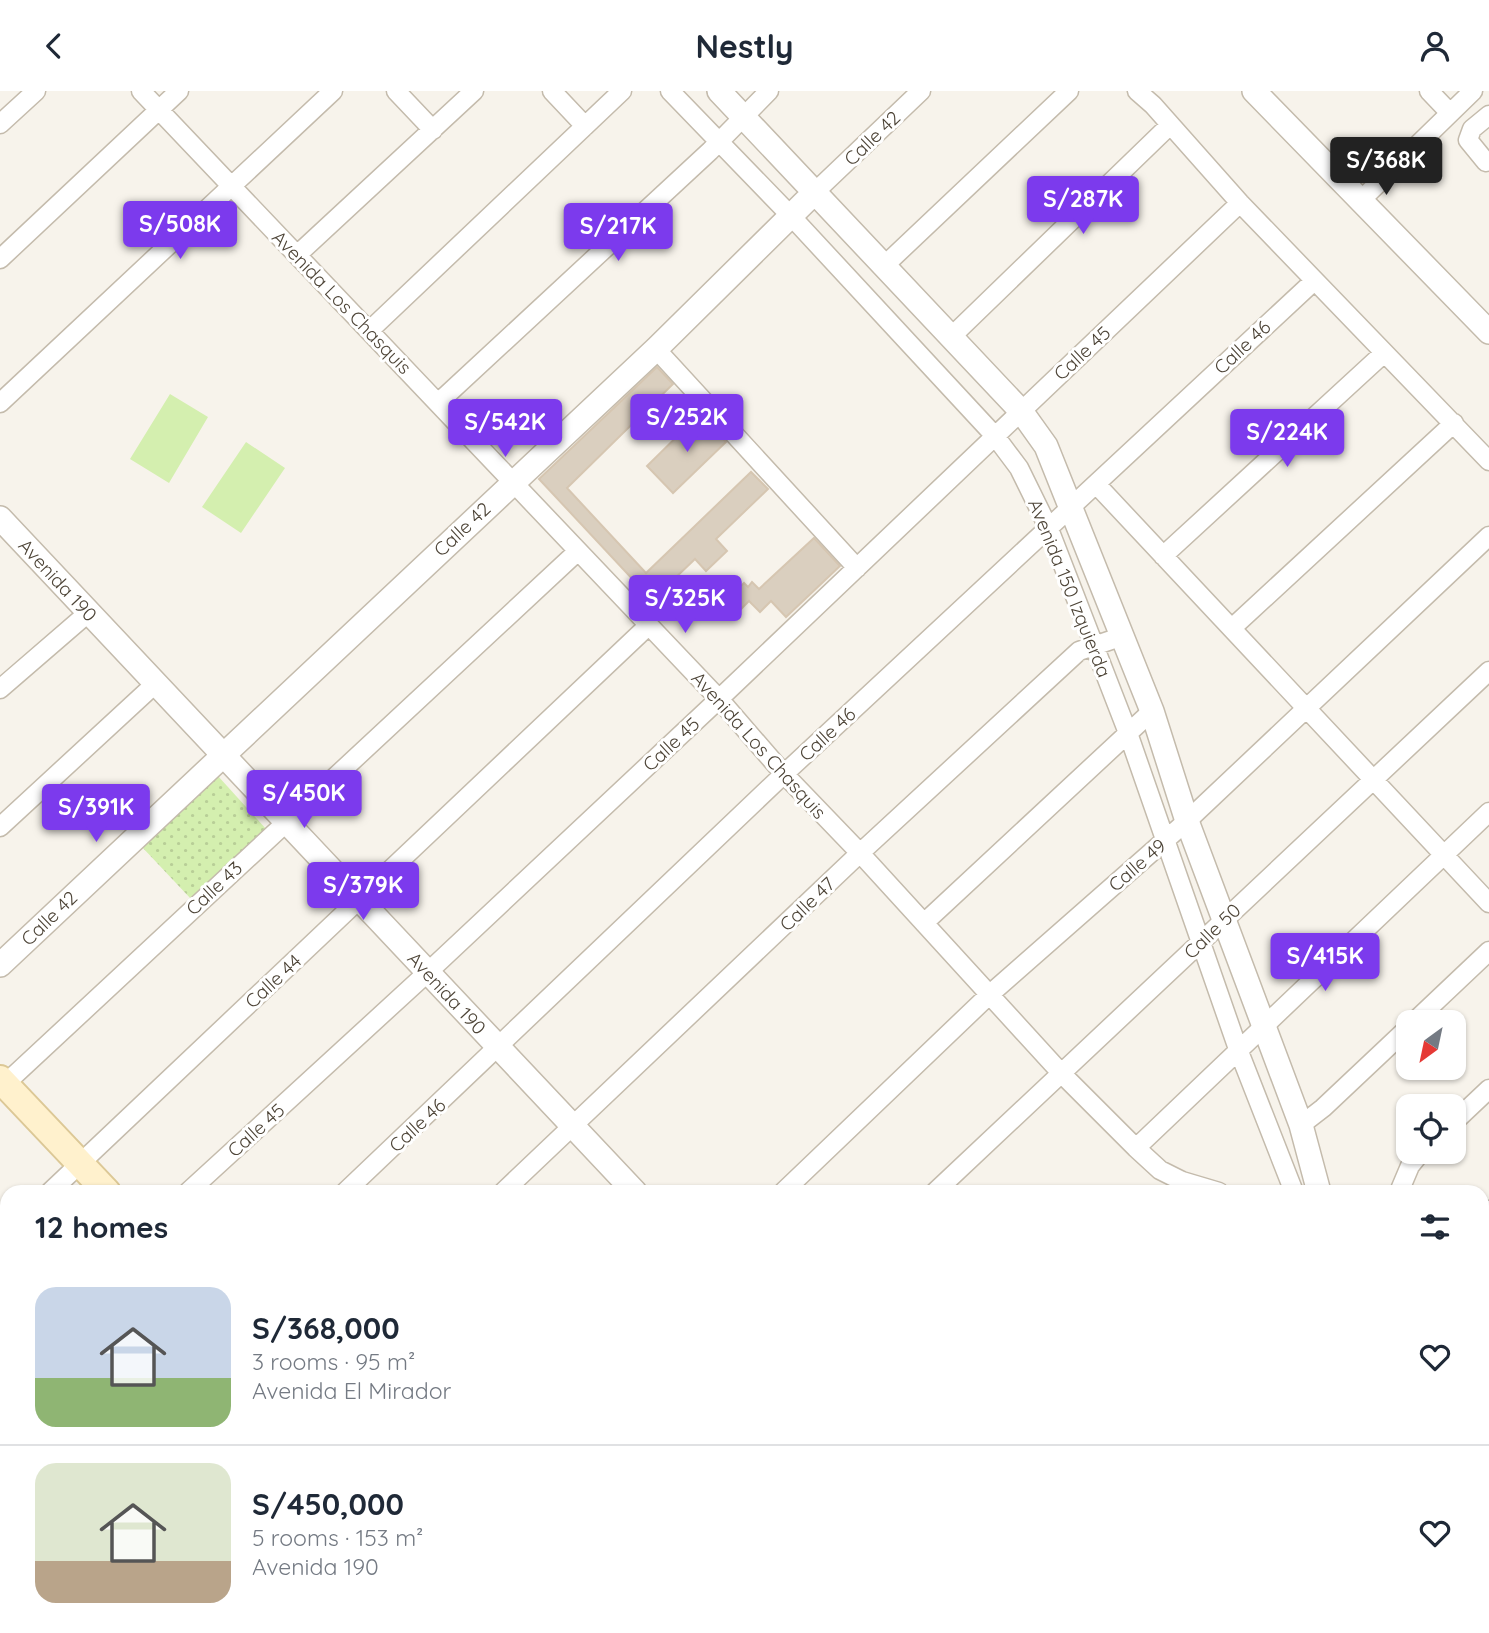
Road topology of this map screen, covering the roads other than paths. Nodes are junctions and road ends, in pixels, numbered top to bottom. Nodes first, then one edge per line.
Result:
1 (36, 91) edge
2 (141, 91) edge
3 (179, 91) edge
4 (333, 91) edge
5 (396, 91) edge
6 (474, 91) edge
7 (552, 91) edge
8 (622, 91) edge
9 (670, 91) edge
10 (719, 91) edge
11 (769, 91) edge
12 (921, 91) edge
13 (1069, 91) edge
14 (1137, 91) edge
15 (1254, 91) edge
16 (1429, 91) edge
17 (1472, 91) edge
18 (159, 110) junction
19 (1450, 113) junction
20 (744, 115) junction
21 (1489, 115) edge
22 (0, 124) edge
23 (1170, 125) junction
24 (585, 126) junction
25 (433, 130) junction
26 (719, 142) junction
27 (1486, 162) dead end
28 (232, 186) junction
29 (815, 192) junction
30 (1360, 201) junction
31 (1240, 203) junction
32 (791, 216) junction
33 (297, 255) junction
34 (0, 259) edge
35 (885, 265) junction
36 (1314, 281) junction
37 (369, 331) junction
38 (1489, 332) edge
39 (951, 337) junction
40 (656, 349) junction
41 (1384, 353) junction
42 (0, 403) edge
43 (438, 403) junction
44 (1021, 411) junction
45 (1454, 423) junction
46 (995, 436) junction
47 (1489, 461) edge
48 (513, 482) junction
49 (1096, 484) junction
50 (1072, 508) junction
51 (3, 527) edge
52 (1049, 529) junction
53 (1489, 535) edge
54 (578, 551) junction
55 (1163, 556) junction
56 (857, 568) junction
57 (89, 613) junction
58 (649, 625) junction
59 (1233, 628) junction
60 (1123, 636) junction
61 (1094, 646) junction
62 (1489, 671) edge
63 (155, 684) junction
64 (0, 689) edge
65 (719, 699) junction
66 (1306, 707) junction
67 (1152, 711) junction
68 (1128, 733) junction
69 (221, 755) junction
70 (784, 774) junction
71 (1373, 779) junction
72 (1489, 811) edge
73 (1187, 821) junction
74 (285, 822) junction
75 (0, 827) edge
76 (1164, 841) junction
77 (860, 853) junction
78 (1444, 854) junction
79 (359, 900) junction
80 (1489, 903) edge
81 (1225, 919) junction
82 (924, 923) junction
83 (1200, 942) junction
84 (1489, 951) edge
85 (0, 965) edge
86 (428, 972) junction
87 (989, 995) junction
88 (1426, 1010) edge
89 (1264, 1024) junction
90 (1396, 1039) edge
91 (499, 1048) junction
92 (1238, 1049) junction
93 (1062, 1075) junction
94 (2, 1081) edge
95 (1489, 1089) edge
96 (1466, 1111) edge
97 (1301, 1125) junction
98 (574, 1127) junction
99 (1136, 1149) junction
100 (80, 1163) junction
101 (1411, 1164) edge
102 (57, 1185) edge
103 (100, 1185) edge
104 (196, 1185) edge
105 (352, 1185) edge
106 (511, 1185) edge
107 (628, 1185) edge
108 (790, 1185) edge
109 (943, 1185) edge
110 (1195, 1185) edge
111 (1291, 1185) edge
112 (1317, 1185) edge
113 (1402, 1185) edge

1 - 22 street
2 - 18 street, Avenida Los Chasquis
3 - 18 street
4 - 28 street
5 - 25 street
6 - 25 street
7 - 24 street
8 - 24 street
9 - 26 street, Avenida 150 Izquierda
10 - 20 street, Avenida 150 Izquierda
11 - 20 street
12 - 29 street, Calle 42
13 - 35 street
14 - 23 street
15 - 30 street
16 - 19 street
17 - 19 street
18 - 28 street, Avenida Los Chasquis
18 - 34 street
19 - 30 street
20 - 26 street
20 - 29 street, Avenida 150 Izquierda
21 - 27 street
23 - 31 street
23 - 39 street
24 - 37 street
25 - 33 street
26 - 32 street, Avenida 150 Izquierda
26 - 43 street
28 - 33 street, Avenida Los Chasquis
28 - 42 street
29 - 32 street, Calle 42
29 - 35 street, Avenida 150 Izquierda
30 - 38 street
31 - 36 street
31 - 44 street, Calle 45
32 - 40 street, Calle 42
32 - 46 street, Avenida 150 Izquierda
33 - 37 street, Avenida Los Chasquis
35 - 39 street, Avenida 150 Izquierda
36 - 41 street
36 - 49 street, Calle 46
37 - 43 street, Avenida Los Chasquis
39 - 44 street, Avenida 150 Izquierda
40 - 48 street, Calle 42
40 - 56 street
41 - 45 street
41 - 55 street
43 - 48 street, Avenida Los Chasquis
44 - 46 street, Calle 45
44 - 50 street, Avenida 150 Izquierda
45 - 47 street
45 - 59 street
46 - 52 street, Avenida 150 Izquierda
46 - 56 street, Calle 45
48 - 54 street, Avenida Los Chasquis
48 - 69 street, Calle 42
49 - 50 street, Calle 46
49 - 55 street
50 - 52 street, Calle 46
50 - 60 street, Avenida 150 Izquierda
51 - 57 street, Avenida 190
52 - 61 street, Avenida 150 Izquierda
52 - 70 street, Calle 46
53 - 66 street, Calle 49
54 - 58 street, Avenida Los Chasquis
54 - 74 street, Calle 43
55 - 59 street
56 - 65 street, Calle 45
57 - 63 street, Avenida 190
57 - 64 street
58 - 65 street, Avenida Los Chasquis
58 - 79 street, Calle 44
59 - 66 street
60 - 61 street, Calle 47
60 - 67 street, Avenida 150 Izquierda
61 - 68 street, Avenida 150 Izquierda
61 - 77 street, Calle 47
62 - 71 street, Calle 50
63 - 69 street, Avenida 190
63 - 75 street
65 - 70 street, Avenida Los Chasquis
65 - 86 street, Calle 45
66 - 71 street
66 - 73 street, Calle 49
67 - 68 street
67 - 73 street, Avenida 150 Izquierda
68 - 76 street, Avenida 150 Izquierda
68 - 82 street
69 - 74 street, Avenida 190
69 - 85 street, Calle 42
70 - 77 street, Avenida Los Chasquis
70 - 91 street, Calle 46
71 - 78 street
71 - 81 street, Calle 50
72 - 78 street
73 - 76 street, Calle 49
73 - 81 street, Avenida 150 Izquierda
74 - 79 street, Avenida 190
74 - 94 street, Calle 43
76 - 83 street, Avenida 150 Izquierda
76 - 87 street, Calle 49
77 - 82 street, Avenida Los Chasquis
77 - 98 street, Calle 47
78 - 80 street
78 - 89 street
79 - 86 street, Avenida 190
79 - 100 street, Calle 44
81 - 83 street, Calle 50
81 - 89 street, Avenida 150 Izquierda
82 - 87 street, Avenida Los Chasquis
83 - 92 street, Avenida 150 Izquierda
83 - 93 street, Calle 50
84 - 88 street
86 - 91 street, Avenida 190
86 - 104 street, Calle 45
87 - 93 street, Avenida Los Chasquis
87 - 108 street, Calle 49
89 - 92 street
89 - 97 street, Avenida 150 Izquierda
90 - 97 street
91 - 98 street, Avenida 190
91 - 105 street, Calle 46
92 - 99 street
92 - 111 street, Avenida 150 Izquierda
93 - 99 street, Avenida Los Chasquis
93 - 109 street, Calle 50
94 - 100 main road
95 - 96 street
97 - 112 street, Avenida 150 Izquierda
98 - 106 street, Calle 47
98 - 107 street, Avenida 190
99 - 110 street, Avenida Los Chasquis
100 - 102 street, Calle 44
100 - 103 main road
101 - 113 street

